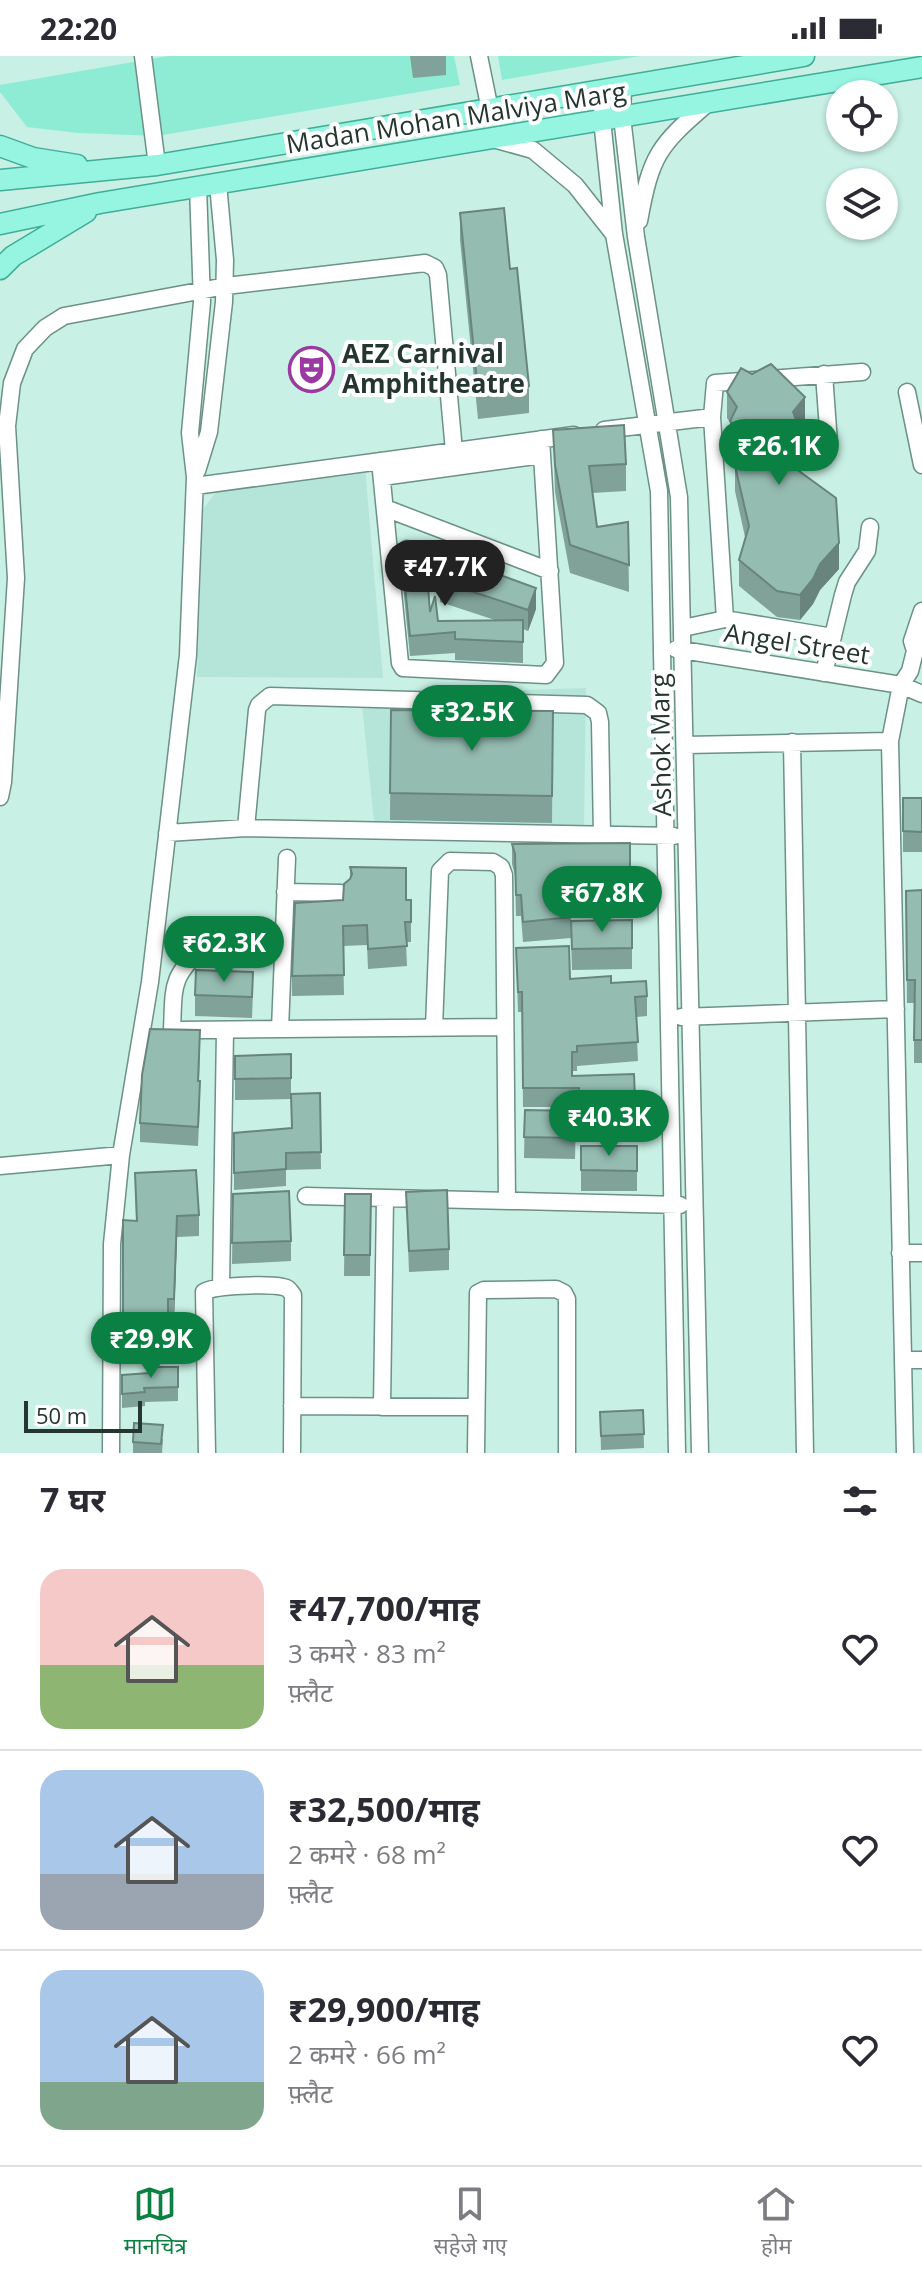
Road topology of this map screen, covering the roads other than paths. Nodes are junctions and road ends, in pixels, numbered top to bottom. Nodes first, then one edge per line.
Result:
1 (143, 56) edge
2 (479, 56) edge
3 (804, 56) edge
4 (922, 67) edge
5 (613, 89) junction
6 (708, 103) junction
7 (490, 110) junction
8 (612, 118) junction
9 (490, 139) junction
10 (0, 146) edge
11 (157, 165) junction
12 (106, 170) junction
13 (0, 180) edge
14 (208, 185) junction
15 (100, 203) junction
16 (0, 224) edge
17 (614, 234) junction
18 (636, 237) junction
19 (0, 269) edge
20 (226, 286) junction
21 (201, 291) junction
22 (862, 372) dead end
23 (824, 374) junction
24 (907, 392) dead end
25 (712, 417) junction
26 (667, 421) junction
27 (647, 424) junction
28 (829, 443) dead end
29 (542, 447) junction
30 (454, 451) junction
31 (490, 454) junction
32 (922, 465) edge
33 (381, 469) junction
34 (195, 482) junction
35 (385, 508) junction
36 (870, 527) dead end
37 (388, 542) junction
38 (550, 571) junction
39 (477, 575) edge
40 (922, 611) edge
41 (725, 619) junction
42 (683, 628) junction
43 (833, 637) junction
44 (663, 646) junction
45 (918, 647) edge
46 (684, 650) junction
47 (824, 673) junction
48 (901, 685) junction
49 (922, 694) edge
50 (890, 741) junction
51 (792, 742) junction
52 (685, 745) junction
53 (0, 797) edge
54 (246, 828) junction
55 (167, 833) junction
56 (602, 836) junction
57 (665, 836) junction
58 (687, 836) junction
59 (287, 858) dead end
60 (285, 892) junction
61 (341, 893) edge
62 (205, 945) dead end
63 (896, 1009) junction
64 (797, 1013) junction
65 (669, 1017) junction
66 (691, 1018) junction
67 (505, 1027) junction
68 (434, 1028) junction
69 (280, 1029) junction
70 (172, 1030) junction
71 (225, 1030) junction
72 (142, 1031) junction
73 (121, 1155) junction
74 (0, 1166) edge
75 (306, 1196) dead end
76 (385, 1198) junction
77 (507, 1201) junction
78 (673, 1204) junction
79 (694, 1205) junction
80 (900, 1253) junction
81 (922, 1253) edge
82 (221, 1287) junction
83 (903, 1360) junction
84 (922, 1360) edge
85 (292, 1406) junction
86 (382, 1407) junction
87 (476, 1407) junction
88 (111, 1453) edge
89 (207, 1453) edge
90 (292, 1453) edge
91 (476, 1453) edge
92 (567, 1453) edge
93 (677, 1453) edge
94 (700, 1453) edge
95 (805, 1453) edge
96 (905, 1453) edge

1 - 11 street
2 - 7 street
3 - 5 main road, Madan Mohan Malviya Marg
4 - 6 main road, Madan Mohan Malviya Marg
5 - 7 main road, Madan Mohan Malviya Marg
5 - 8 street, Ashok Marg
6 - 8 main road, Madan Mohan Malviya Marg
6 - 18 street
7 - 11 main road, Madan Mohan Malviya Marg
8 - 9 main road, Madan Mohan Malviya Marg
8 - 17 street, Ashok Marg
8 - 18 street, Ashok Marg
9 - 14 main road, Madan Mohan Malviya Marg
9 - 17 street
10 - 12 main road
11 - 12 main road, Madan Mohan Malviya Marg
12 - 13 main road, Madan Mohan Malviya Marg
14 - 15 main road, Madan Mohan Malviya Marg
14 - 20 street
14 - 21 street
15 - 16 main road, Madan Mohan Malviya Marg
15 - 19 main road
17 - 27 street, Ashok Marg
18 - 26 street, Ashok Marg
20 - 21 street
20 - 30 street
20 - 34 street
21 - 34 street
21 - 53 street
22 - 23 street
23 - 25 street
23 - 28 street
24 - 32 street
25 - 26 street
25 - 41 street
26 - 27 street
26 - 42 street, Ashok Marg
27 - 29 street
27 - 44 street, Ashok Marg
29 - 31 street
29 - 38 street
30 - 31 street
30 - 33 street
31 - 33 street
33 - 34 street
33 - 35 street
34 - 55 street
35 - 37 street
35 - 38 street
36 - 43 street
37 - 38 street
37 - 39 street
40 - 45 street
41 - 42 street
41 - 43 street
42 - 46 street, Ashok Marg
43 - 47 street
44 - 46 street, Angel Street
44 - 57 street, Ashok Marg
45 - 48 street
46 - 47 street, Angel Street
46 - 52 street, Ashok Marg
47 - 48 street, Angel Street
48 - 49 street, Angel Street
48 - 50 street
50 - 51 street
50 - 63 street
51 - 52 street
51 - 64 street
52 - 58 street, Ashok Marg
54 - 55 street
54 - 56 street
54 - 56 street
55 - 72 street
56 - 57 street
57 - 58 street
57 - 65 street, Ashok Marg
58 - 66 street, Ashok Marg
59 - 60 street
60 - 61 street
60 - 69 street
62 - 70 street
63 - 64 street
63 - 80 street
64 - 66 street
64 - 95 street
65 - 66 street
65 - 78 street, Ashok Marg
66 - 79 street, Ashok Marg
67 - 68 street
67 - 68 street
67 - 77 street
68 - 69 street
69 - 71 street
70 - 71 street
70 - 72 street
71 - 82 street
72 - 73 street
73 - 74 street
73 - 88 street
75 - 76 street
76 - 77 street
76 - 86 street
77 - 78 street
78 - 79 street
78 - 93 street, Ashok Marg
79 - 94 street, Ashok Marg
80 - 81 street
80 - 83 street
82 - 85 street
82 - 89 street
83 - 84 street
83 - 96 street
85 - 86 street
85 - 90 street
86 - 87 street
87 - 91 street
87 - 92 street

